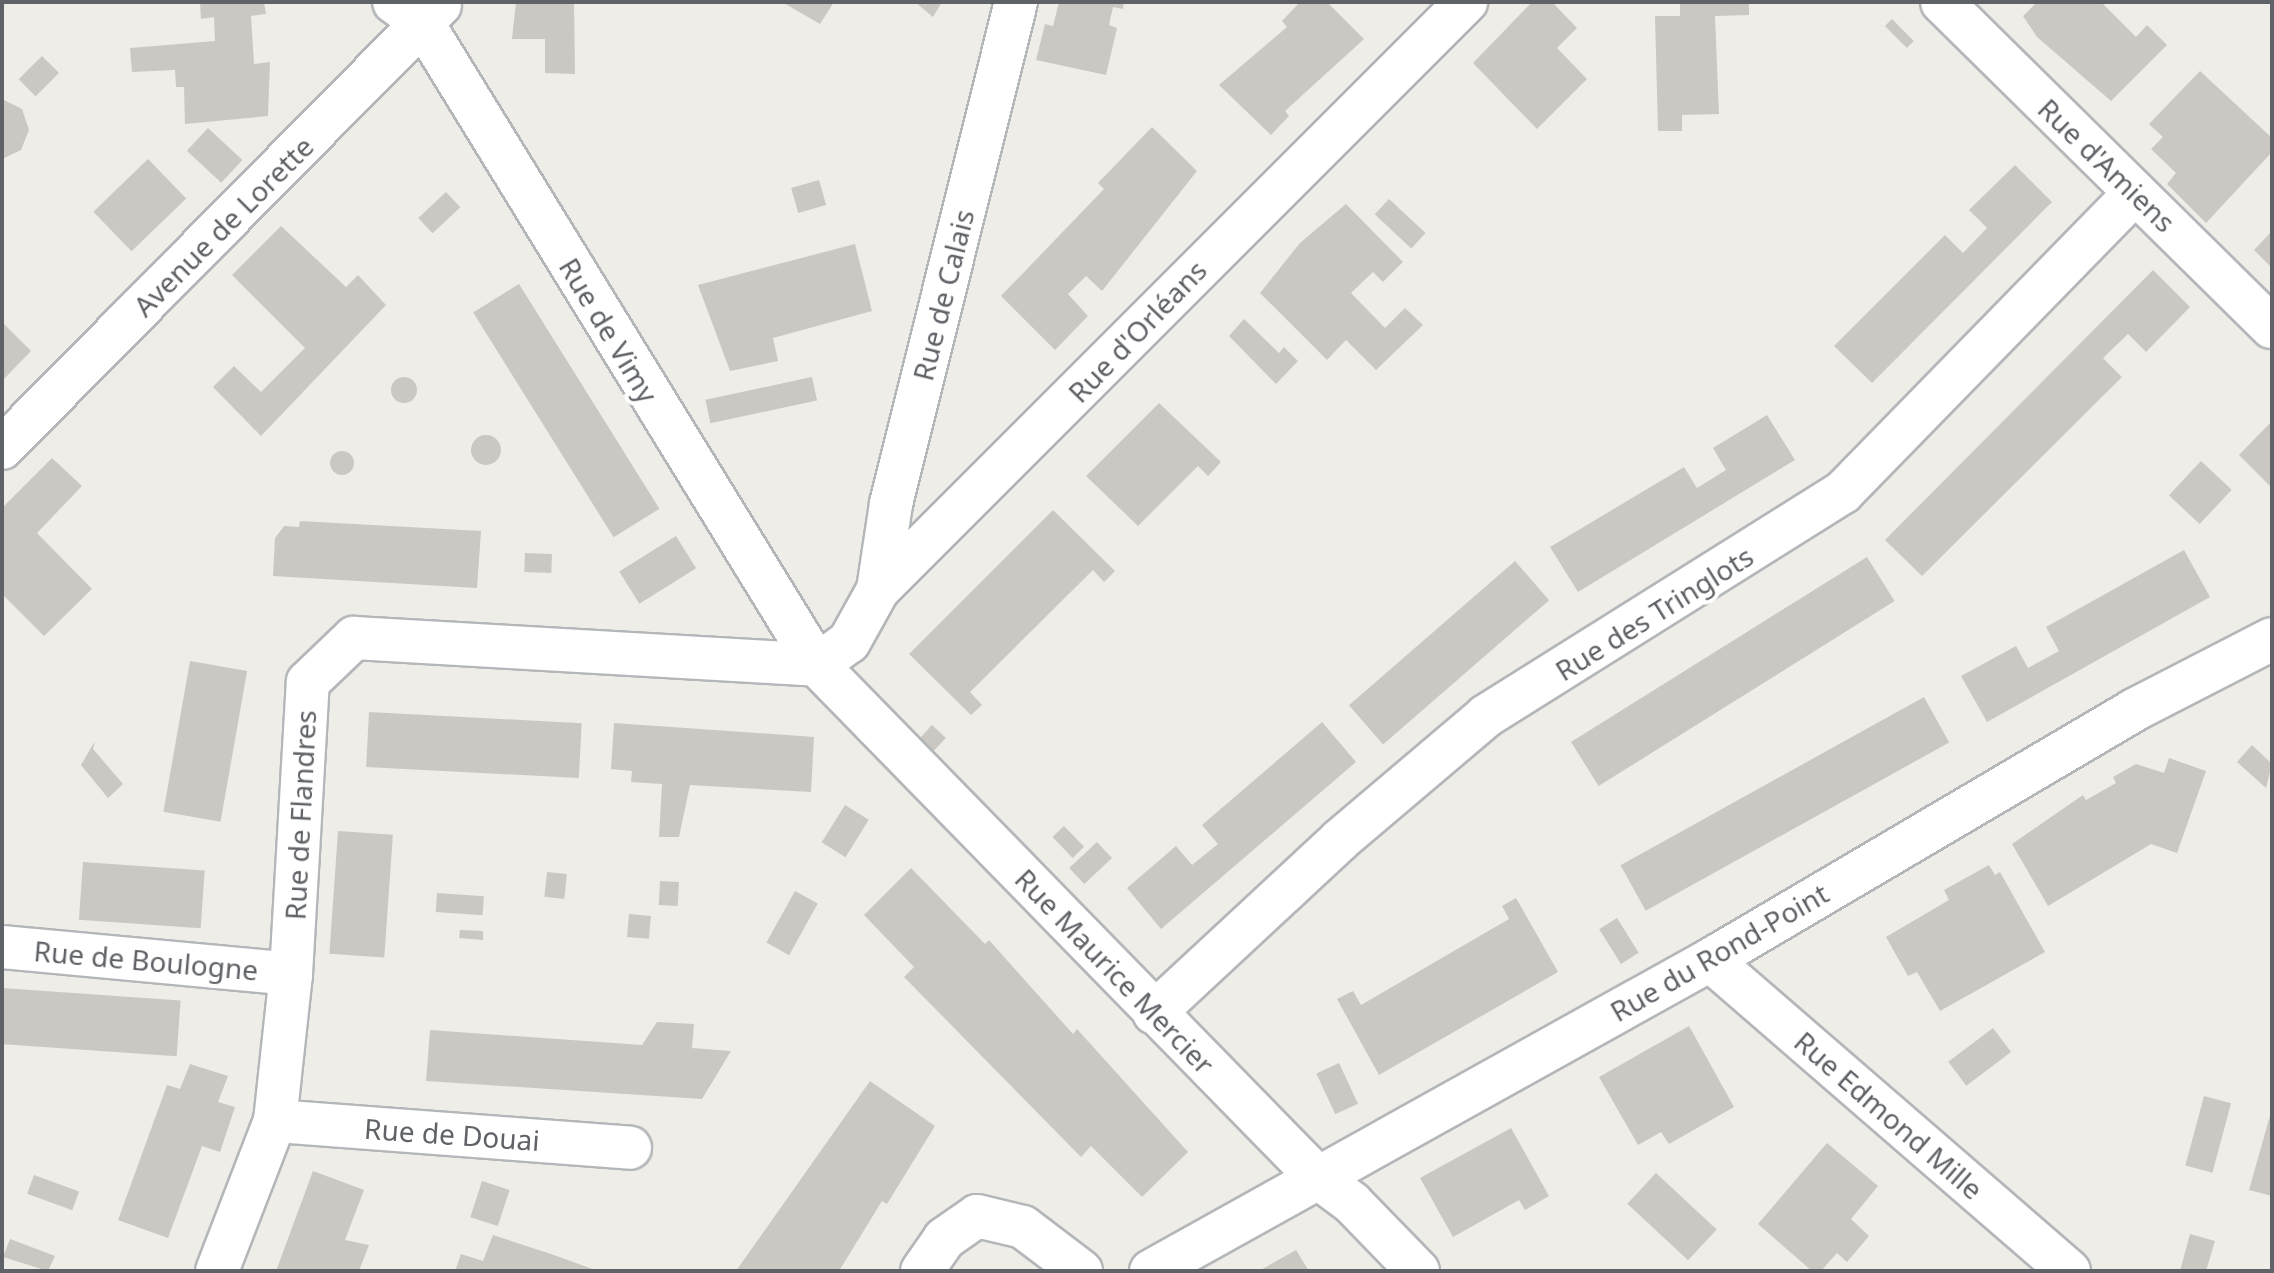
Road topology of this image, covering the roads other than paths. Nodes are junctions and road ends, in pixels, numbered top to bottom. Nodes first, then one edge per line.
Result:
1 (1016, 2) edge
2 (1466, 2) edge
3 (1942, 2) edge
4 (420, 9) edge
5 (2135, 193) junction
6 (2272, 327) edge
7 (2, 448) edge
8 (878, 590) junction
9 (2272, 639) edge
10 (817, 665) junction
11 (2, 947) edge
12 (1710, 960) junction
13 (291, 974) junction
14 (1154, 1013) junction
15 (275, 1121) junction
16 (630, 1148) dead end
17 (1317, 1177) junction
18 (1158, 1267) edge
19 (217, 1271) edge
20 (922, 1271) edge
21 (1081, 1271) edge
22 (1418, 1271) edge
23 (2069, 1271) edge

1 - 8 street, Rue de Calais
2 - 8 street, Rue d'Orléans
3 - 5 street, Rue d'Amiens
4 - 7 street, Avenue de Lorette
4 - 10 street, Rue de Vimy
5 - 6 street, Rue d'Amiens
5 - 14 street, Rue des Tringlots
8 - 10 street, Rue d'Orléans
9 - 12 street, Rue du Rond-Point
10 - 13 street, Rue de Flandres
10 - 14 street, Rue Maurice Mercier
11 - 13 street, Rue de Boulogne
12 - 17 street, Rue du Rond-Point
12 - 23 street, Rue Edmond Mille
13 - 15 street, Rue de Flandres
14 - 17 street, Rue Maurice Mercier
15 - 16 street, Rue de Douai
15 - 19 street, Rue de Flandres
17 - 18 street, Rue du Rond-Point
17 - 22 street, Rue Maurice Mercier
20 - 21 street

